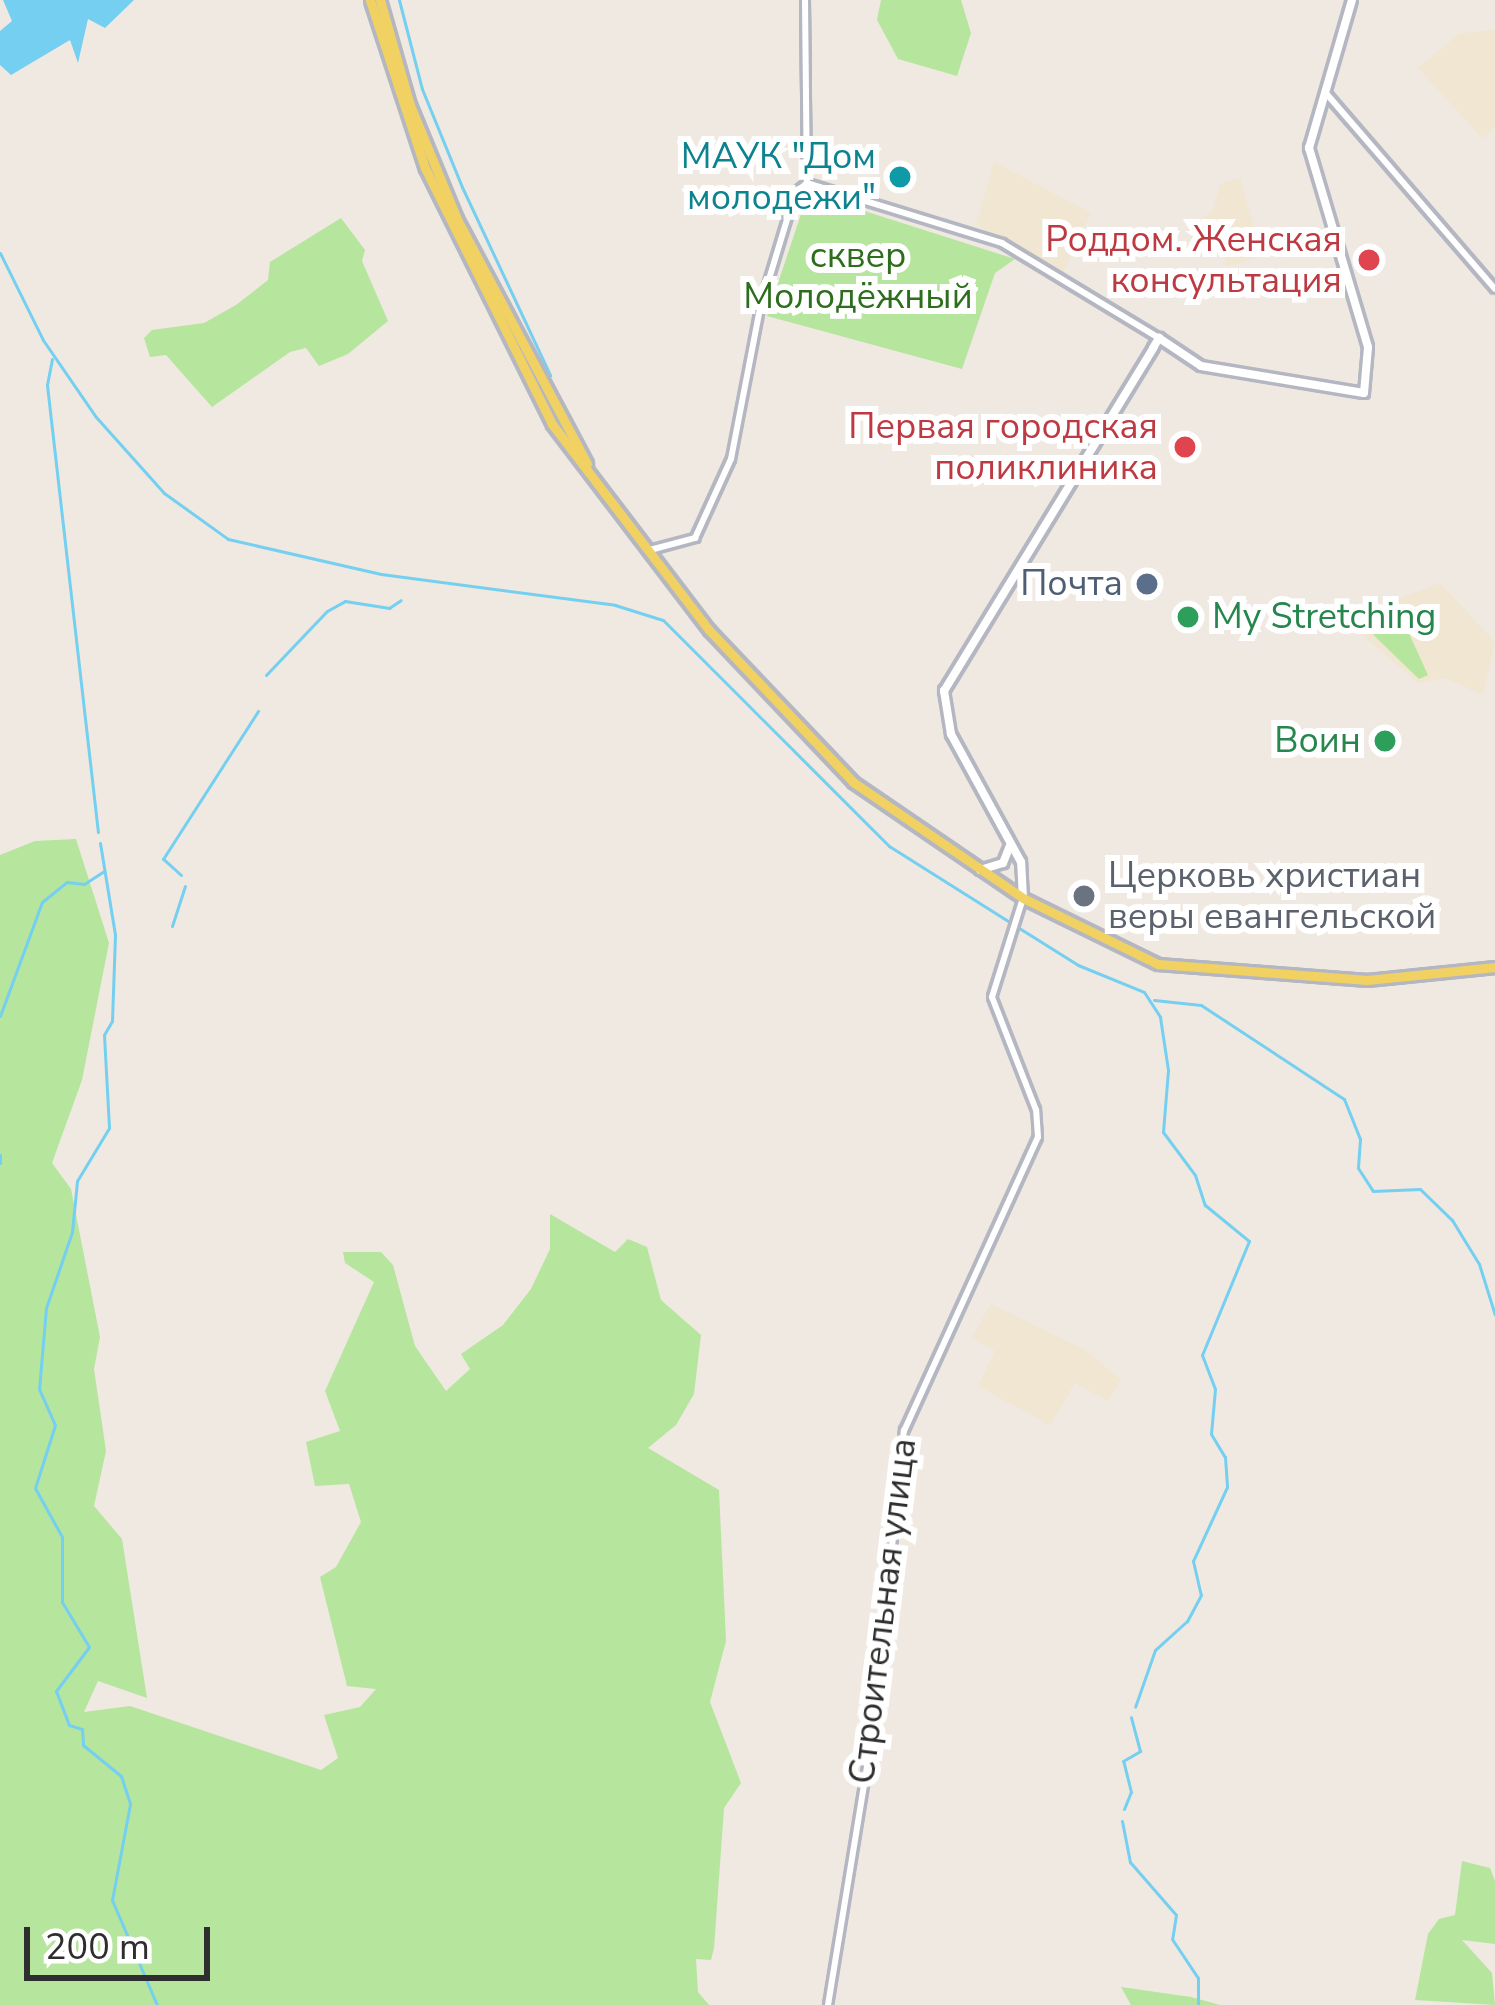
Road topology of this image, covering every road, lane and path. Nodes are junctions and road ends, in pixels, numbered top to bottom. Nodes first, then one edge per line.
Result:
1 (370, 0) edge
2 (380, 0) edge
3 (805, 0) edge
4 (1352, 0) edge
5 (1325, 92) junction
6 (419, 141) junction
7 (807, 183) junction
8 (1495, 289) edge
9 (1159, 338) junction
10 (646, 550) junction
11 (1010, 838) junction
12 (977, 870) junction
13 (1023, 898) junction
14 (1495, 967) edge
15 (828, 2005) edge

1 - 6 main road
2 - 6 main road
3 - 7 street
4 - 5 main road
5 - 8 street
5 - 9 main road
6 - 10 main road
7 - 9 street
7 - 10 street
9 - 11 main road
10 - 12 main road
11 - 12 main road
11 - 13 main road
12 - 13 main road
13 - 14 main road
13 - 15 street, Строительная улица

